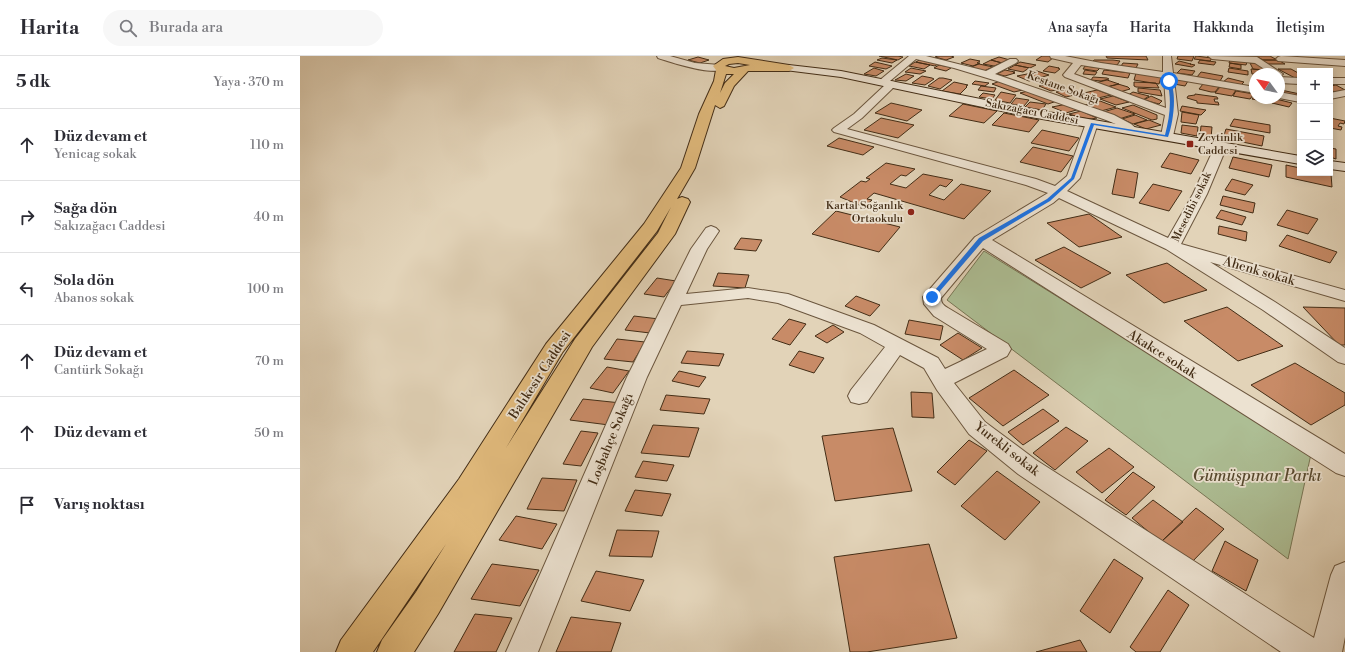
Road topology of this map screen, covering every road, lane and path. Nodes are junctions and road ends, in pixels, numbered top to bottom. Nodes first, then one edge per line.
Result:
1 (660, 56) edge
2 (691, 56) edge
3 (914, 56) edge
4 (1054, 56) edge
5 (1212, 56) edge
6 (958, 58) dead end
7 (1278, 58) edge
8 (675, 61) junction
9 (1013, 61) dead end
10 (1079, 62) junction
11 (1169, 62) edge
12 (948, 63) junction
13 (1345, 63) edge
14 (736, 64) edge
15 (789, 68) joint
16 (1269, 68) edge
17 (1297, 69) edge
18 (986, 75) junction
19 (1169, 75) junction
20 (1285, 80) edge
21 (1297, 81) edge
22 (1333, 81) edge
23 (1345, 81) edge
24 (887, 83) junction
25 (1039, 83) dead end
26 (1024, 87) junction
27 (1249, 89) edge
28 (1345, 94) edge
29 (1285, 96) edge
30 (1333, 96) edge
31 (1297, 98) edge
32 (1172, 114) junction
33 (1092, 123) junction
34 (1132, 130) junction
35 (1167, 136) junction
36 (1221, 146) junction
37 (1297, 159) edge
38 (1333, 165) edge
39 (1345, 167) edge
40 (1058, 192) junction
41 (711, 231) dead end
42 (981, 240) junction
43 (1172, 246) junction
44 (1345, 296) edge
45 (675, 300) junction
46 (897, 345) junction
47 (1345, 358) edge
48 (941, 380) junction
49 (859, 396) dead end
50 (1345, 466) edge
51 (1345, 575) edge
52 (353, 652) edge
53 (394, 652) edge
54 (522, 652) edge
55 (1308, 652) edge
56 (1326, 652) edge

1 - 8 street
2 - 8 street
3 - 12 street, Kestane Sokağı
3 - 24 street
4 - 10 street
5 - 16 street
6 - 12 street
7 - 13 street
7 - 17 street
8 - 14 street
9 - 18 street
10 - 19 street
10 - 32 street
11 - 19 street
12 - 18 street, Kestane Sokağı
14 - 15 main road
14 - 52 main road, Balıkesir Caddesi
14 - 53 main road, Balıkesir Caddesi
15 - 24 street, Sakızağacı Caddesi
18 - 26 street, Kestane Sokağı
19 - 27 street
19 - 32 street
20 - 21 street
22 - 23 street
24 - 33 street, Sakızağacı Caddesi
24 - 40 street
25 - 26 street
26 - 34 street, Kestane Sokağı
28 - 30 street
29 - 31 street
32 - 35 street
33 - 34 street, Sakızağacı Caddesi
33 - 40 street
34 - 35 street, Sakızağacı Caddesi
35 - 36 street, Sakızağacı Caddesi
36 - 37 street, Sakızağacı Caddesi
36 - 43 street, Mesedibi sokak
38 - 39 street
40 - 42 street
40 - 43 street
41 - 45 street, Loşbahçe Sokağı
42 - 48 street
42 - 50 street, Akakce sokak
43 - 44 street, Ahenk sokak
43 - 47 street
45 - 46 street, Yurekli sokak
45 - 54 street, Loşbahçe Sokağı
46 - 48 street, Yurekli sokak
46 - 49 street
48 - 55 street, Yurekli sokak
51 - 56 street

